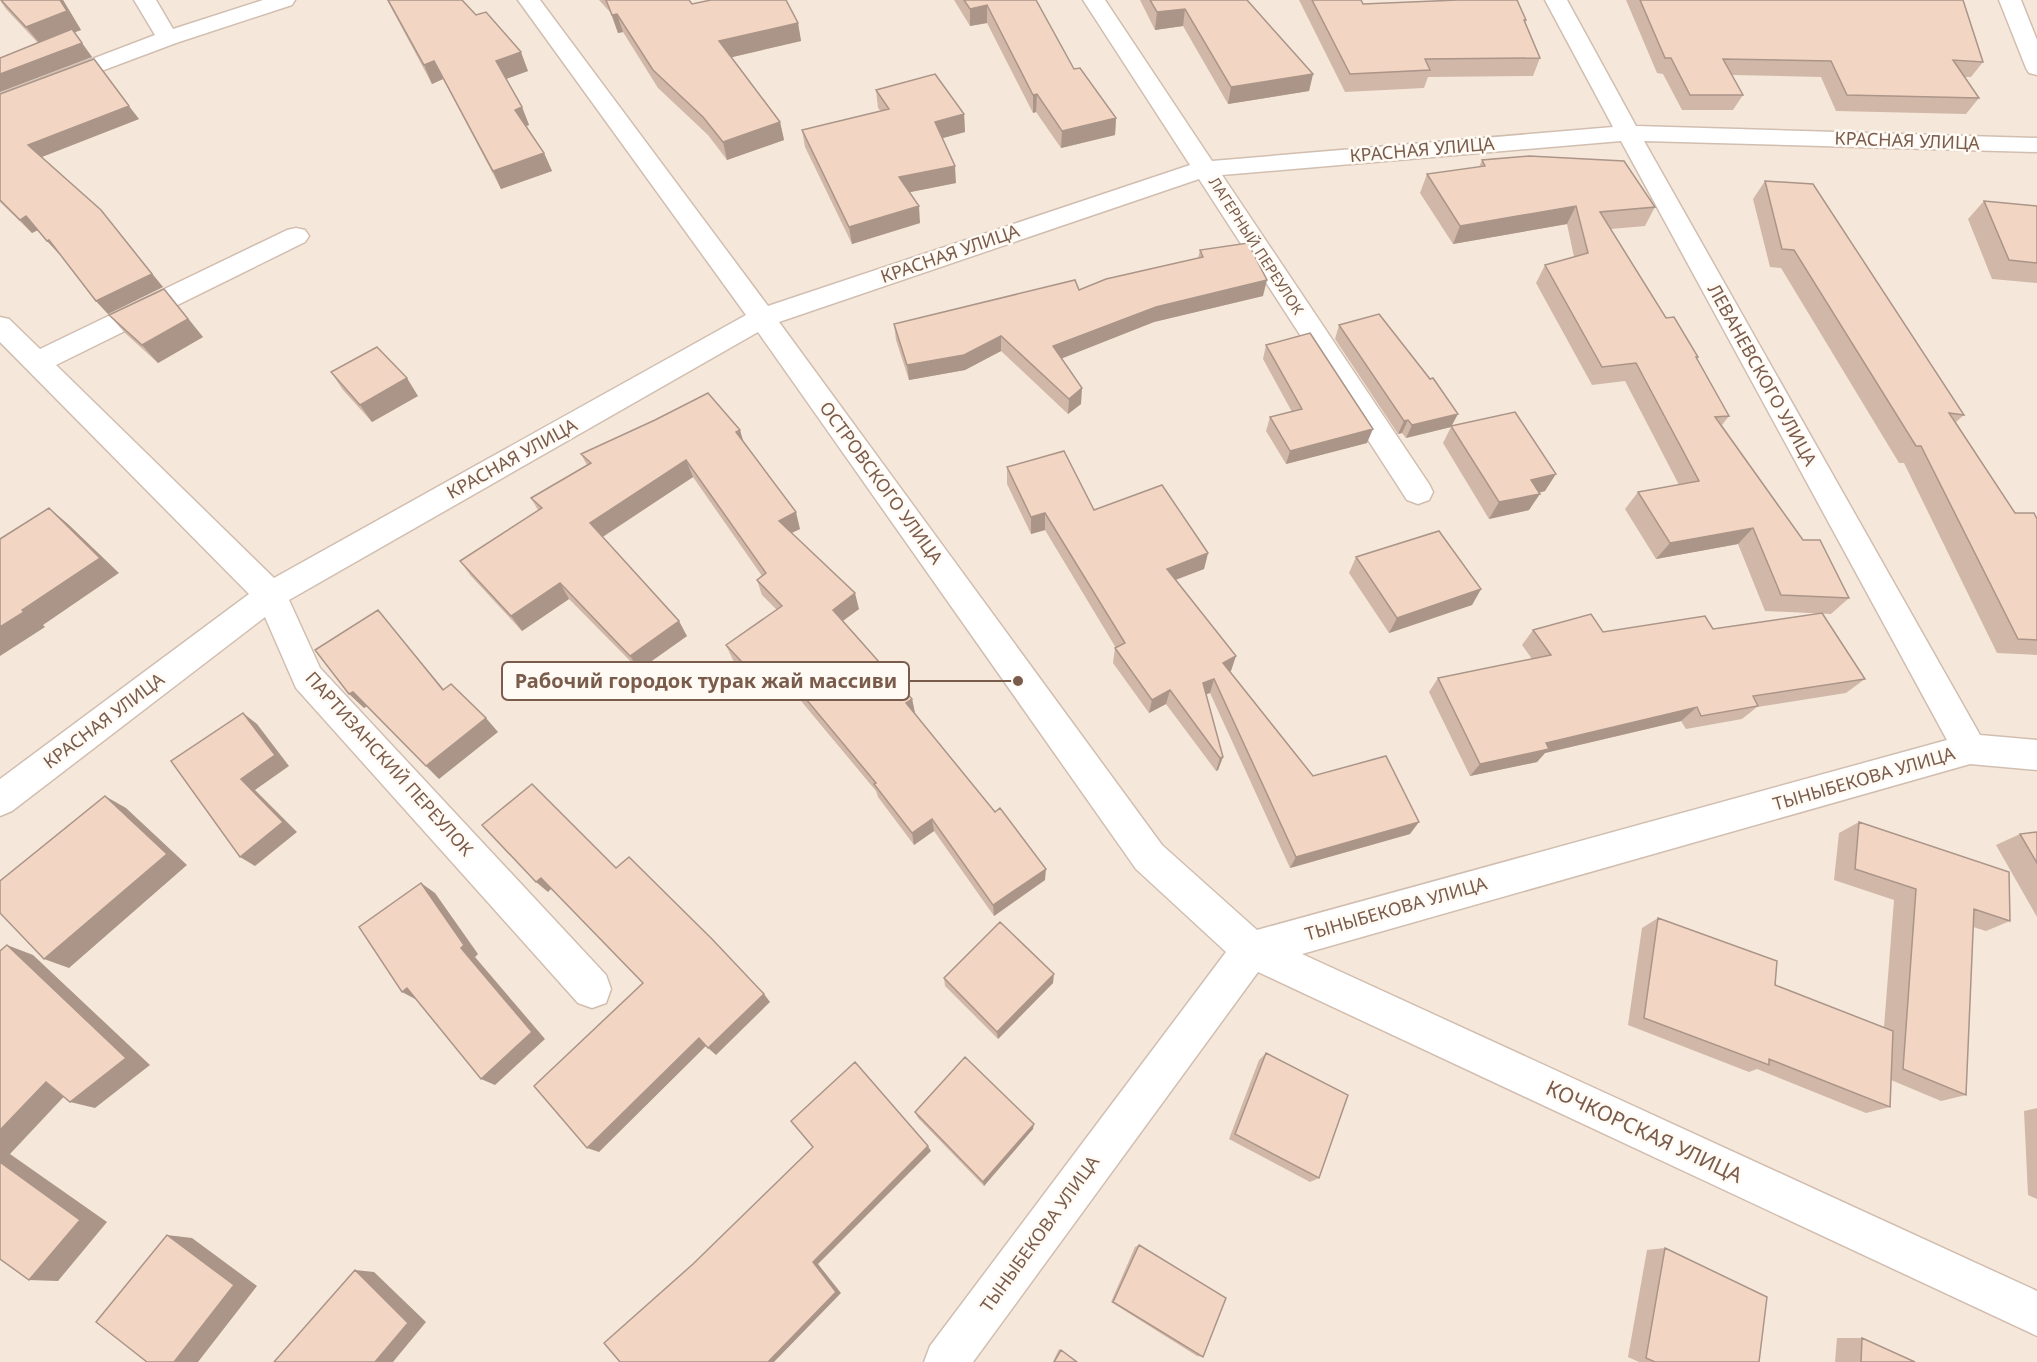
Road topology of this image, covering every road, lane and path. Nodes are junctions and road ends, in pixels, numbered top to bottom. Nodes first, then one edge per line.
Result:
1 (145, 0) edge
2 (284, 0) edge
3 (528, 0) edge
4 (1094, 0) edge
5 (1556, 0) edge
6 (2010, 0) edge
7 (168, 38) junction
8 (2037, 68) edge
9 (0, 102) edge
10 (1628, 133) junction
11 (2037, 145) edge
12 (1204, 169) junction
13 (296, 236) dead end
14 (762, 318) junction
15 (0, 326) edge
16 (37, 362) junction
17 (1418, 492) dead end
18 (271, 595) junction
19 (1970, 749) junction
20 (2037, 755) edge
21 (0, 800) edge
22 (1251, 950) junction
23 (592, 989) dead end
24 (2037, 1314) edge
25 (946, 1362) edge

1 - 7 street
2 - 7 street
3 - 14 street, ОСТРОВСКОГО УЛИЦА
4 - 12 street, ЛАГЕРНЫЙ ПЕРЕУЛОК
5 - 10 street, ЛЕВАНЕВСКОГО УЛИЦА
6 - 8 street
7 - 9 street
10 - 11 street, КРАСНАЯ УЛИЦА
10 - 12 street, КРАСНАЯ УЛИЦА
10 - 19 street, ЛЕВАНЕВСКОГО УЛИЦА
12 - 14 street, КРАСНАЯ УЛИЦА
12 - 17 street, ЛАГЕРНЫЙ ПЕРЕУЛОК
13 - 16 street
14 - 18 street, КРАСНАЯ УЛИЦА
14 - 22 street, ОСТРОВСКОГО УЛИЦА
15 - 16 street, ПАРТИЗАНСКИЙ ПЕРЕУЛОК
16 - 18 street, ПАРТИЗАНСКИЙ ПЕРЕУЛОК
18 - 21 street, КРАСНАЯ УЛИЦА
18 - 23 street, ПАРТИЗАНСКИЙ ПЕРЕУЛОК
19 - 20 street, ТЫНЫБЕКОВА УЛИЦА
19 - 22 street, ТЫНЫБЕКОВА УЛИЦА
22 - 24 street, КОЧКОРСКАЯ УЛИЦА
22 - 25 street, ТЫНЫБЕКОВА УЛИЦА

